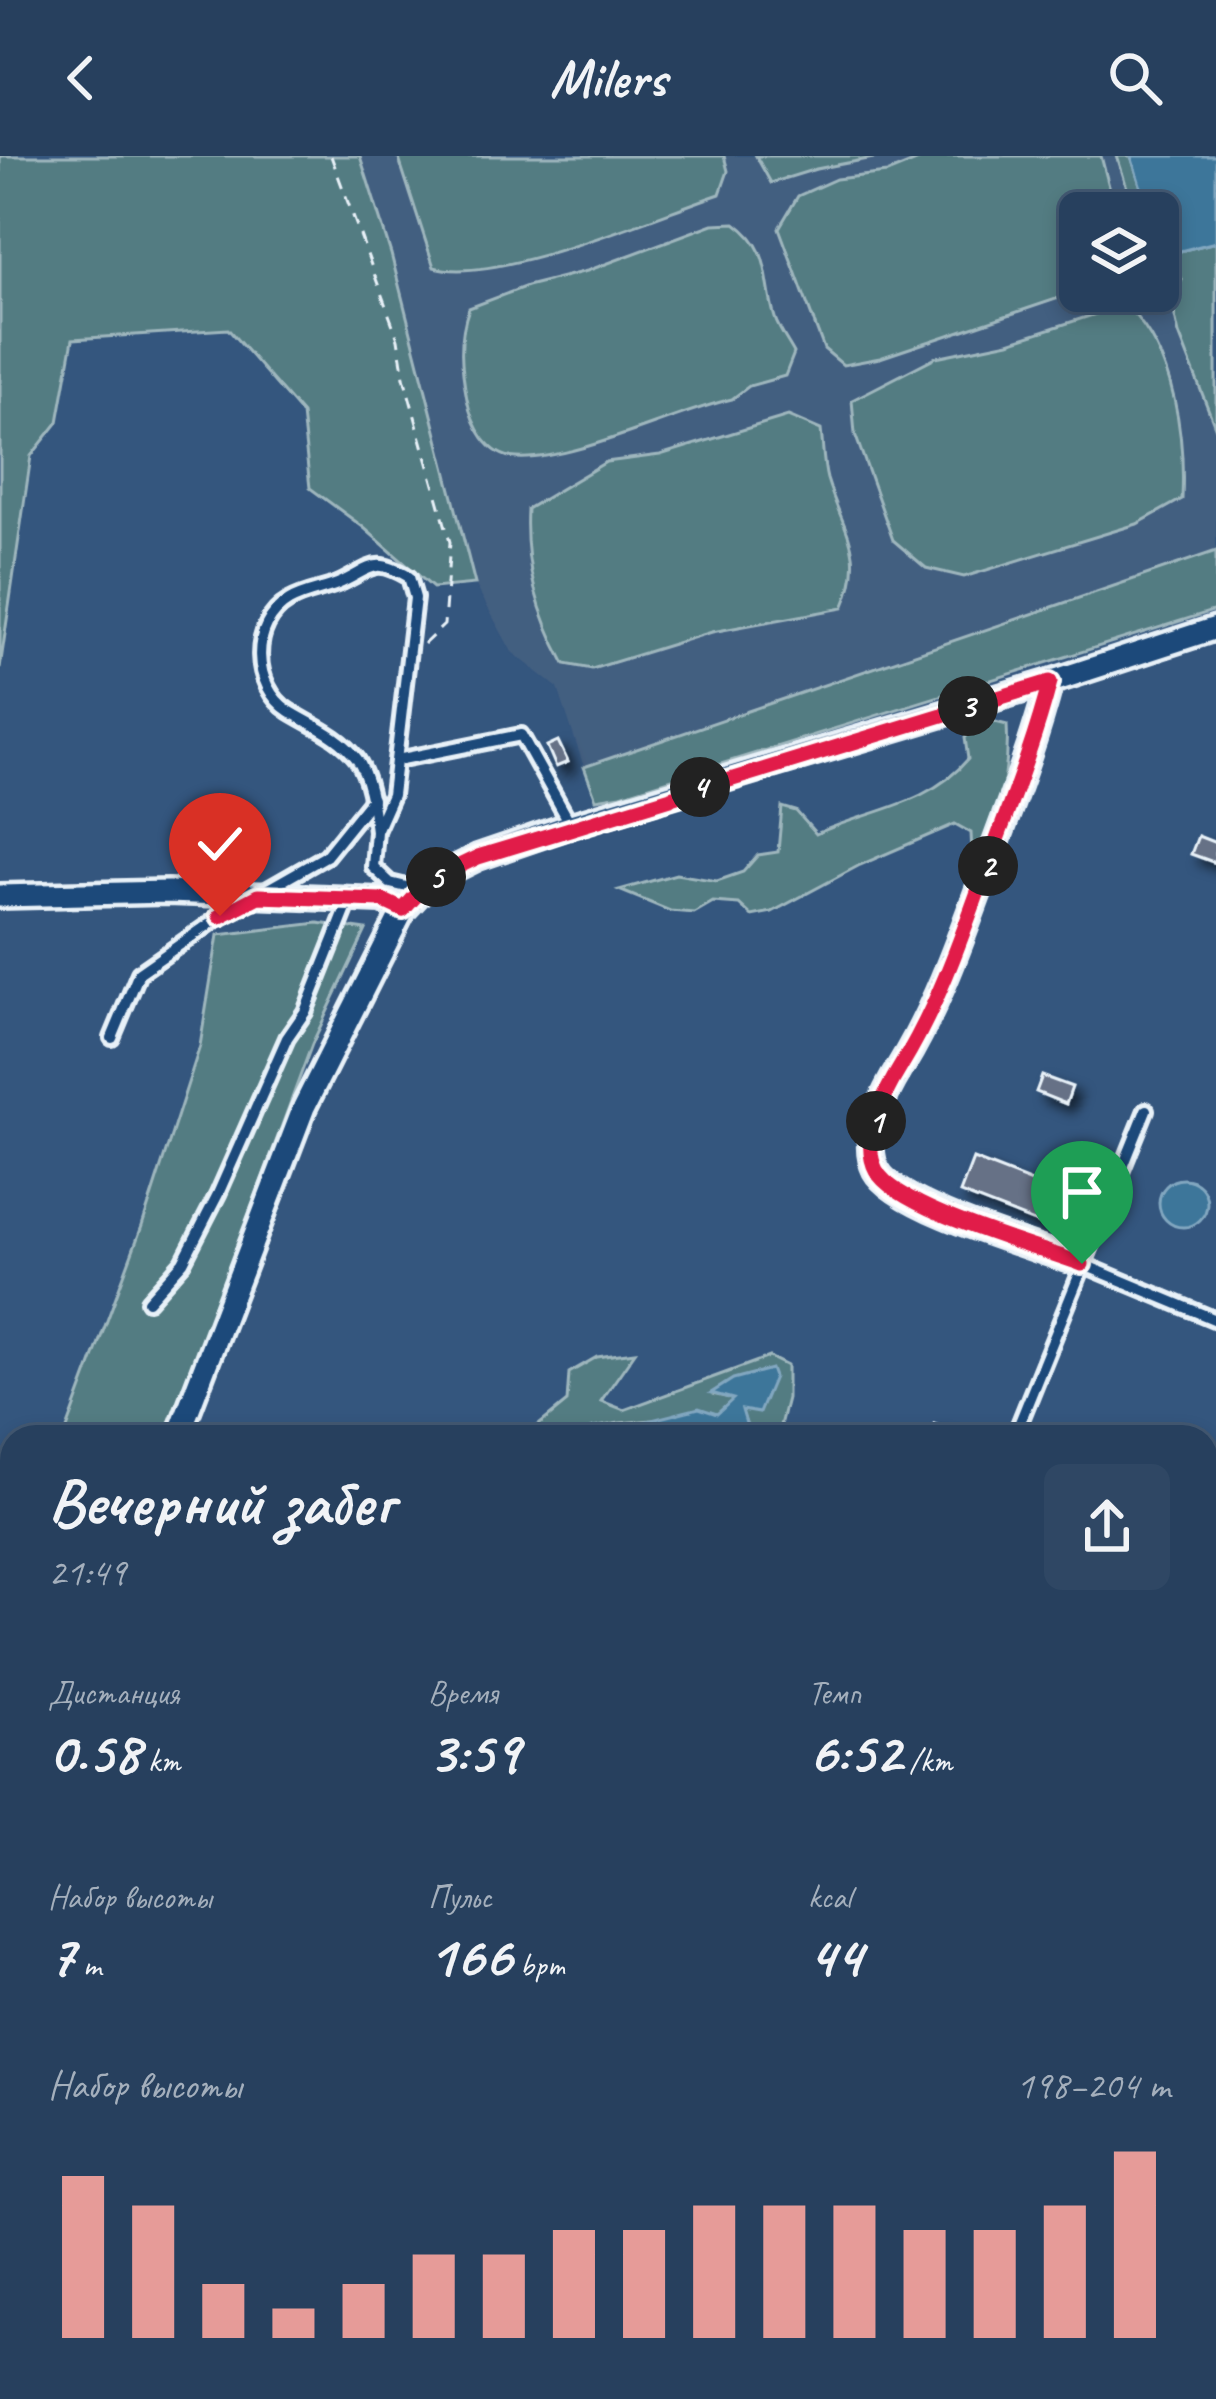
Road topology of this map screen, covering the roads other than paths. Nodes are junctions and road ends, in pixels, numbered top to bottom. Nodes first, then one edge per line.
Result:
1 (1216, 628) edge
2 (1050, 682) junction
3 (397, 760) junction
4 (372, 799) junction
5 (572, 825) junction
6 (376, 831) junction
7 (419, 890) junction
8 (0, 896) edge
9 (258, 896) junction
10 (350, 898) junction
11 (403, 910) junction
12 (112, 1038) dead end
13 (1146, 1110) dead end
14 (1082, 1264) junction
15 (148, 1300) dead end
16 (1216, 1320) edge
17 (183, 1425) edge
18 (1019, 1425) edge

1 - 2 street
2 - 5 street
2 - 14 street
3 - 4 lane
3 - 5 lane
3 - 6 lane
4 - 6 lane
4 - 9 lane
5 - 7 street
6 - 7 lane
7 - 11 street
8 - 9 street
9 - 10 street
9 - 12 lane
10 - 11 street
10 - 15 lane
11 - 17 street
13 - 14 lane
14 - 16 lane
14 - 18 lane

